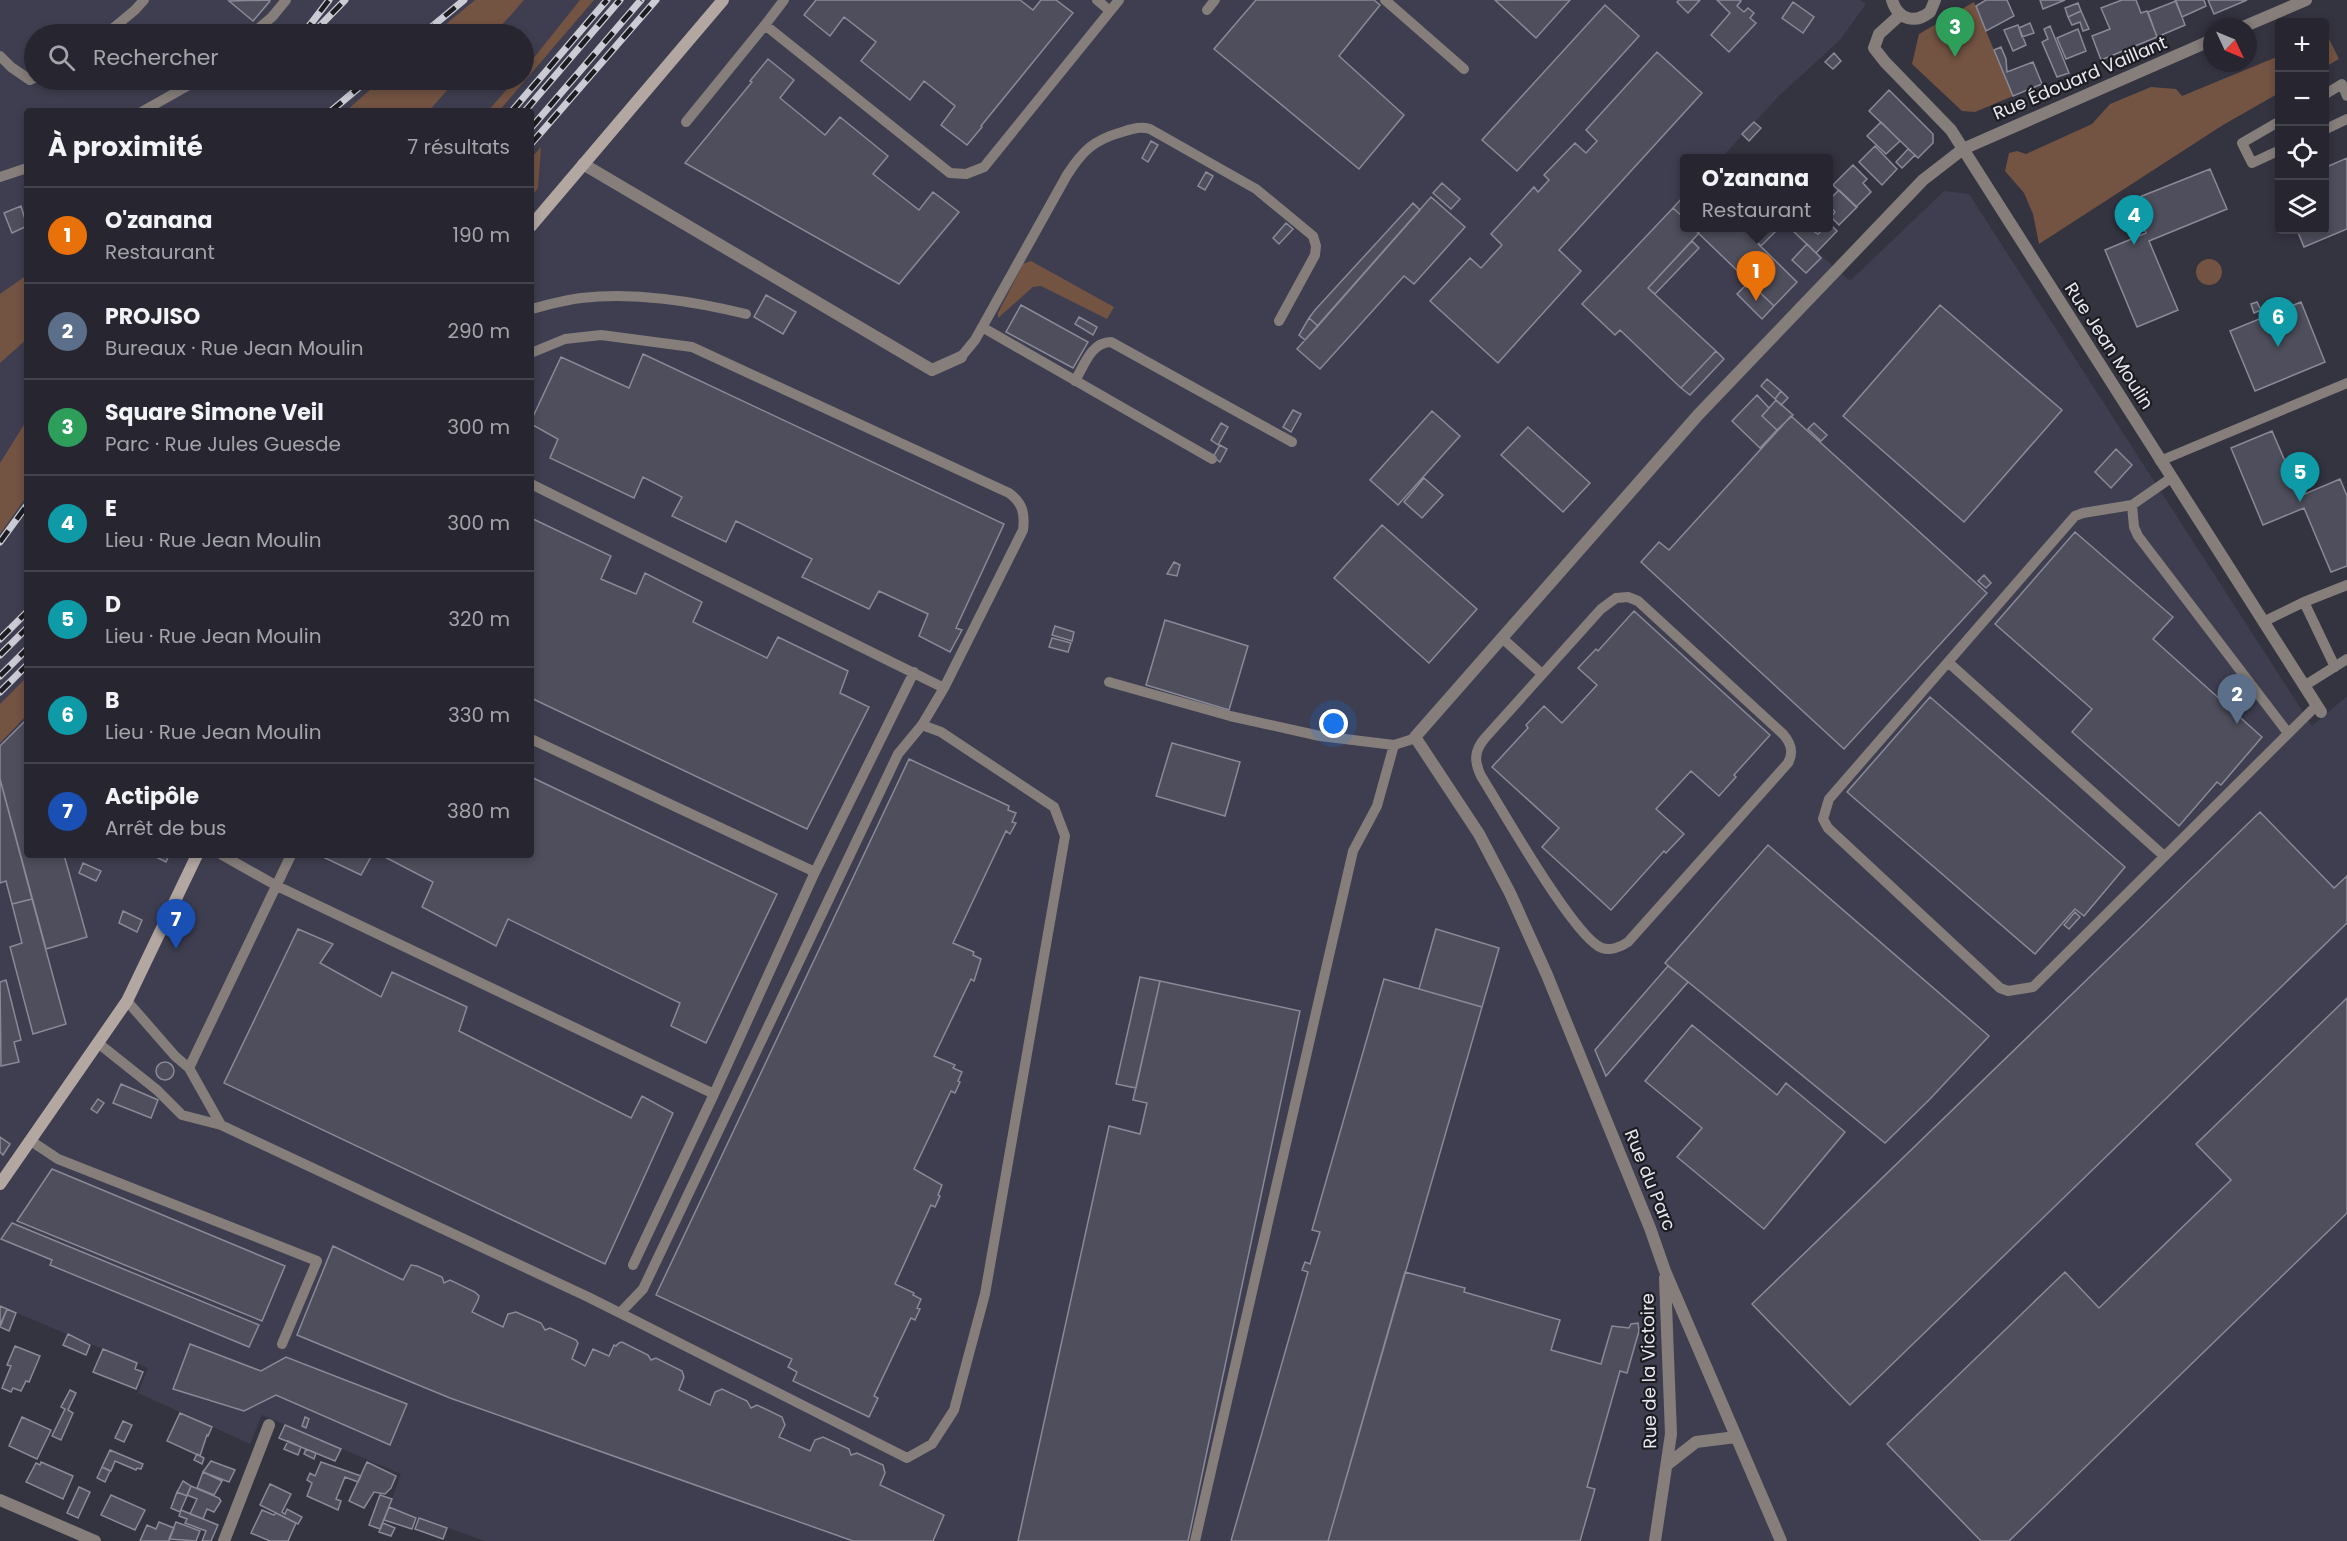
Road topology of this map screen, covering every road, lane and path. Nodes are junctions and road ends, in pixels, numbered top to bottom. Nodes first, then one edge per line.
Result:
1 (144, 0) edge
2 (286, 0) edge
3 (723, 0) edge
4 (784, 0) edge
5 (1097, 0) edge
6 (1119, 0) edge
7 (1215, 0) edge
8 (1385, 0) edge
9 (1892, 0) edge
10 (1935, 0) edge
11 (2306, 0) edge
12 (1207, 10) dead end
13 (1110, 11) junction
14 (1900, 15) junction
15 (2257, 21) edge
16 (118, 24) edge
17 (263, 24) edge
18 (765, 25) junction
19 (2203, 44) edge
20 (0, 56) edge
21 (1464, 69) dead end
22 (24, 76) edge
23 (181, 90) edge
24 (2329, 92) edge
25 (2347, 96) edge
26 (149, 108) edge
27 (2347, 119) edge
28 (686, 122) dead end
29 (2275, 124) edge
30 (2329, 128) edge
31 (1963, 149) junction
32 (2275, 152) edge
33 (583, 164) junction
34 (24, 169) edge
35 (0, 177) edge
36 (534, 222) edge
37 (534, 308) edge
38 (746, 314) dead end
39 (1279, 321) dead end
40 (982, 327) junction
41 (534, 351) edge
42 (961, 357) joint
43 (1075, 381) junction
44 (2347, 384) edge
45 (1292, 442) dead end
46 (1212, 459) dead end
47 (2160, 461) junction
48 (2171, 478) junction
49 (534, 485) edge
50 (2132, 505) junction
51 (2347, 585) edge
52 (2304, 602) junction
53 (2263, 622) junction
54 (1502, 638) junction
55 (2347, 659) edge
56 (1949, 663) junction
57 (2335, 667) junction
58 (914, 672) junction
59 (1542, 674) junction
60 (1108, 682) dead end
61 (2304, 686) junction
62 (944, 688) junction
63 (2319, 709) joint
64 (922, 725) junction
65 (2288, 733) junction
66 (1416, 738) junction
67 (534, 741) edge
68 (1394, 745) junction
69 (2164, 856) junction
70 (196, 858) edge
71 (227, 858) edge
72 (290, 858) edge
73 (815, 872) junction
74 (277, 886) junction
75 (127, 1001) junction
76 (98, 1043) junction
77 (189, 1068) junction
78 (714, 1094) junction
79 (220, 1125) junction
80 (31, 1141) junction
81 (0, 1184) edge
82 (633, 1265) dead end
83 (1665, 1271) junction
84 (620, 1313) junction
85 (282, 1344) dead end
86 (269, 1425) dead end
87 (1736, 1437) junction
88 (1668, 1464) junction
89 (0, 1500) edge
90 (96, 1541) edge
91 (224, 1541) edge
92 (1195, 1541) edge
93 (1655, 1541) edge
94 (1781, 1541) edge

1 - 16 lane
2 - 17 lane
3 - 33 street
4 - 18 lane
5 - 13 lane
6 - 13 lane
7 - 12 lane
8 - 21 lane
9 - 14 street
10 - 14 street
11 - 15 street
13 - 18 lane
14 - 31 street, Rue Jean Moulin
18 - 28 lane
19 - 31 street, Rue Édouard Vaillant
20 - 22 lane
23 - 26 lane
24 - 25 lane
27 - 30 lane
29 - 32 lane
31 - 47 street, Rue Jean Moulin
31 - 54 street, Rue Édouard Vaillant
33 - 36 street
33 - 42 street
34 - 35 lane
37 - 38 lane
39 - 40 lane
40 - 42 lane
40 - 43 lane
41 - 62 lane
43 - 45 lane
43 - 46 lane
44 - 47 lane
47 - 48 street, Rue Jean Moulin
48 - 50 lane
48 - 53 street, Rue Jean Moulin
49 - 58 lane
50 - 56 lane
50 - 65 lane
51 - 52 lane
52 - 53 lane
52 - 57 lane
53 - 61 street, Rue Jean Moulin
54 - 59 lane
54 - 66 street, Rue Édouard Vaillant
55 - 57 lane
56 - 69 lane
56 - 69 lane
57 - 61 lane
58 - 62 lane
58 - 73 lane
59 - 59 lane
60 - 68 lane
61 - 63 street, Rue Jean Moulin
62 - 64 lane
63 - 65 lane
64 - 84 lane
64 - 84 lane
65 - 69 lane
66 - 68 lane
66 - 83 street, Rue du Parc
67 - 73 lane
68 - 92 lane
70 - 75 street
71 - 74 lane
72 - 74 lane
73 - 78 lane
74 - 77 lane
74 - 78 lane
75 - 76 street
75 - 77 lane
76 - 79 lane
76 - 80 street
77 - 79 lane
78 - 82 lane
79 - 84 lane
80 - 81 street
80 - 85 lane
83 - 87 street, Rue du Parc
83 - 88 street, Rue de la Victoire
86 - 91 street
87 - 88 street
87 - 94 street, Rue du Parc
88 - 93 street, Rue de la Victoire
89 - 90 street

